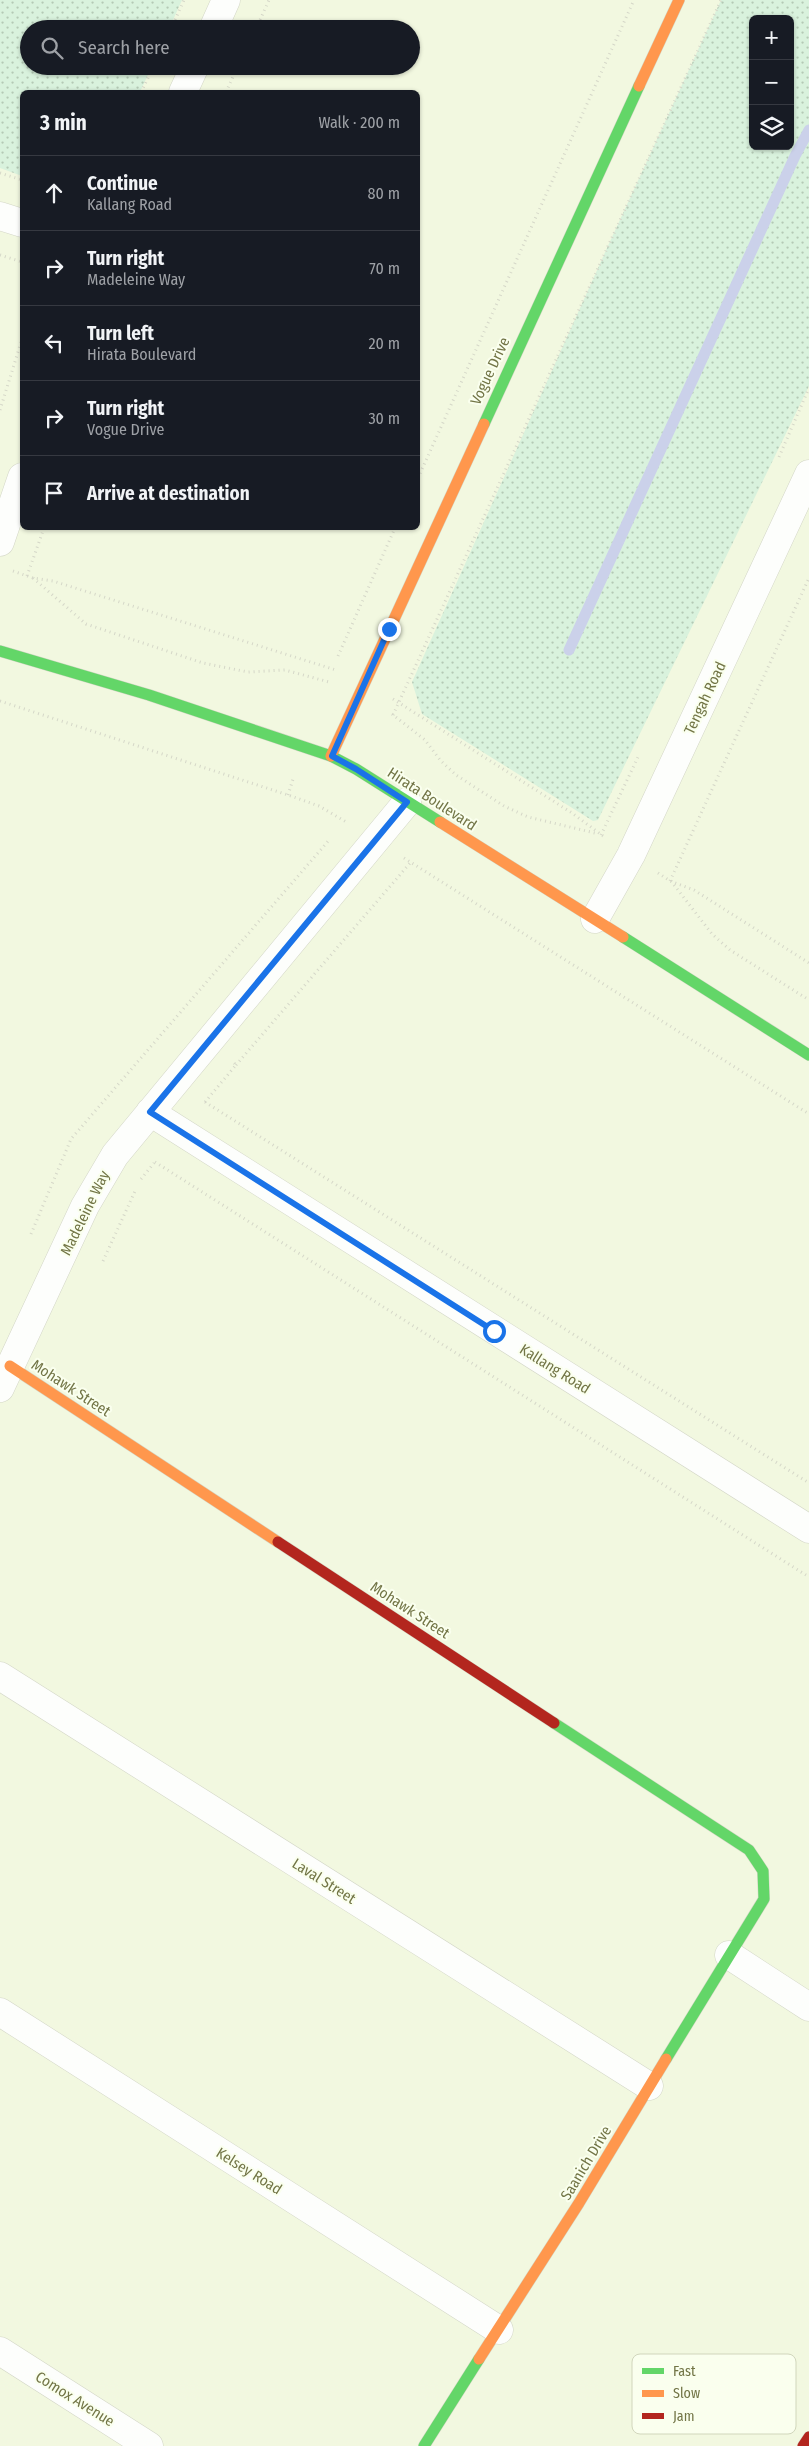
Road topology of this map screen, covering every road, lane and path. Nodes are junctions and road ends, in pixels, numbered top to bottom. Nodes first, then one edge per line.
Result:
1 (184, 0) edge
2 (226, 0) edge
3 (269, 0) edge
4 (634, 0) edge
5 (679, 0) edge
6 (721, 0) edge
7 (175, 20) edge
8 (217, 20) edge
9 (260, 20) edge
10 (150, 75) edge
11 (192, 75) edge
12 (234, 75) edge
13 (143, 90) edge
14 (185, 90) edge
15 (227, 90) edge
16 (0, 173) edge
17 (20, 179) edge
18 (0, 216) edge
19 (20, 222) edge
20 (0, 255) edge
21 (20, 261) edge
22 (20, 345) edge
23 (0, 410) edge
24 (420, 474) edge
25 (809, 474) edge
26 (20, 483) edge
27 (43, 530) edge
28 (395, 530) edge
29 (0, 542) edge
30 (27, 576) dead end
31 (809, 578) edge
32 (0, 651) edge
33 (359, 696) junction
34 (0, 701) edge
35 (399, 702) junction
36 (393, 715) junction
37 (332, 756) junction
38 (407, 802) junction
39 (346, 822) junction
40 (339, 829) dead end
41 (333, 836) dead end
42 (377, 840) junction
43 (411, 862) junction
44 (670, 881) junction
45 (595, 919) junction
46 (809, 963) edge
47 (809, 1000) edge
48 (809, 1055) edge
49 (236, 1065) dead end
50 (205, 1102) dead end
51 (150, 1112) junction
52 (809, 1114) edge
53 (155, 1162) dead end
54 (31, 1234) dead end
55 (5, 1377) edge
56 (809, 1483) edge
57 (809, 1529) edge
58 (809, 1577) edge
59 (0, 1676) edge
60 (764, 1899) joint
61 (729, 1955) junction
62 (809, 2007) edge
63 (0, 2012) edge
64 (648, 2086) junction
65 (499, 2330) junction
66 (0, 2351) edge
67 (809, 2437) edge
68 (431, 2444) edge
69 (149, 2446) edge
70 (803, 2446) edge

1 - 7 path
2 - 8 street
3 - 9 path
4 - 24 path
5 - 33 street, Vogue Drive
6 - 35 path
10 - 13 path
11 - 14 street
12 - 15 path
16 - 17 path
18 - 19 street
20 - 21 path
22 - 23 path
25 - 45 street, Tengah Road
26 - 29 street
27 - 30 path
28 - 33 path
31 - 44 path
32 - 37 street, Hirata Boulevard
33 - 36 path
33 - 37 street, Vogue Drive
34 - 39 path
35 - 36 path
35 - 36 path
37 - 38 street, Hirata Boulevard
38 - 42 street, Madeleine Way
38 - 45 street, Hirata Boulevard
39 - 40 path
39 - 42 path
41 - 54 path
42 - 43 path
42 - 51 street, Madeleine Way
43 - 49 path
43 - 52 path
44 - 46 path
44 - 47 path
45 - 48 street, Hirata Boulevard
50 - 56 path
51 - 55 street, Madeleine Way
51 - 57 street, Kallang Road
53 - 58 path
55 - 60 street, Mohawk Street
59 - 64 street, Laval Street
60 - 61 street, Saanich Drive
61 - 62 street
61 - 64 street, Saanich Drive
63 - 65 street, Kelsey Road
64 - 65 street, Saanich Drive
65 - 68 street, Saanich Drive
66 - 69 street, Comox Avenue
67 - 70 street

